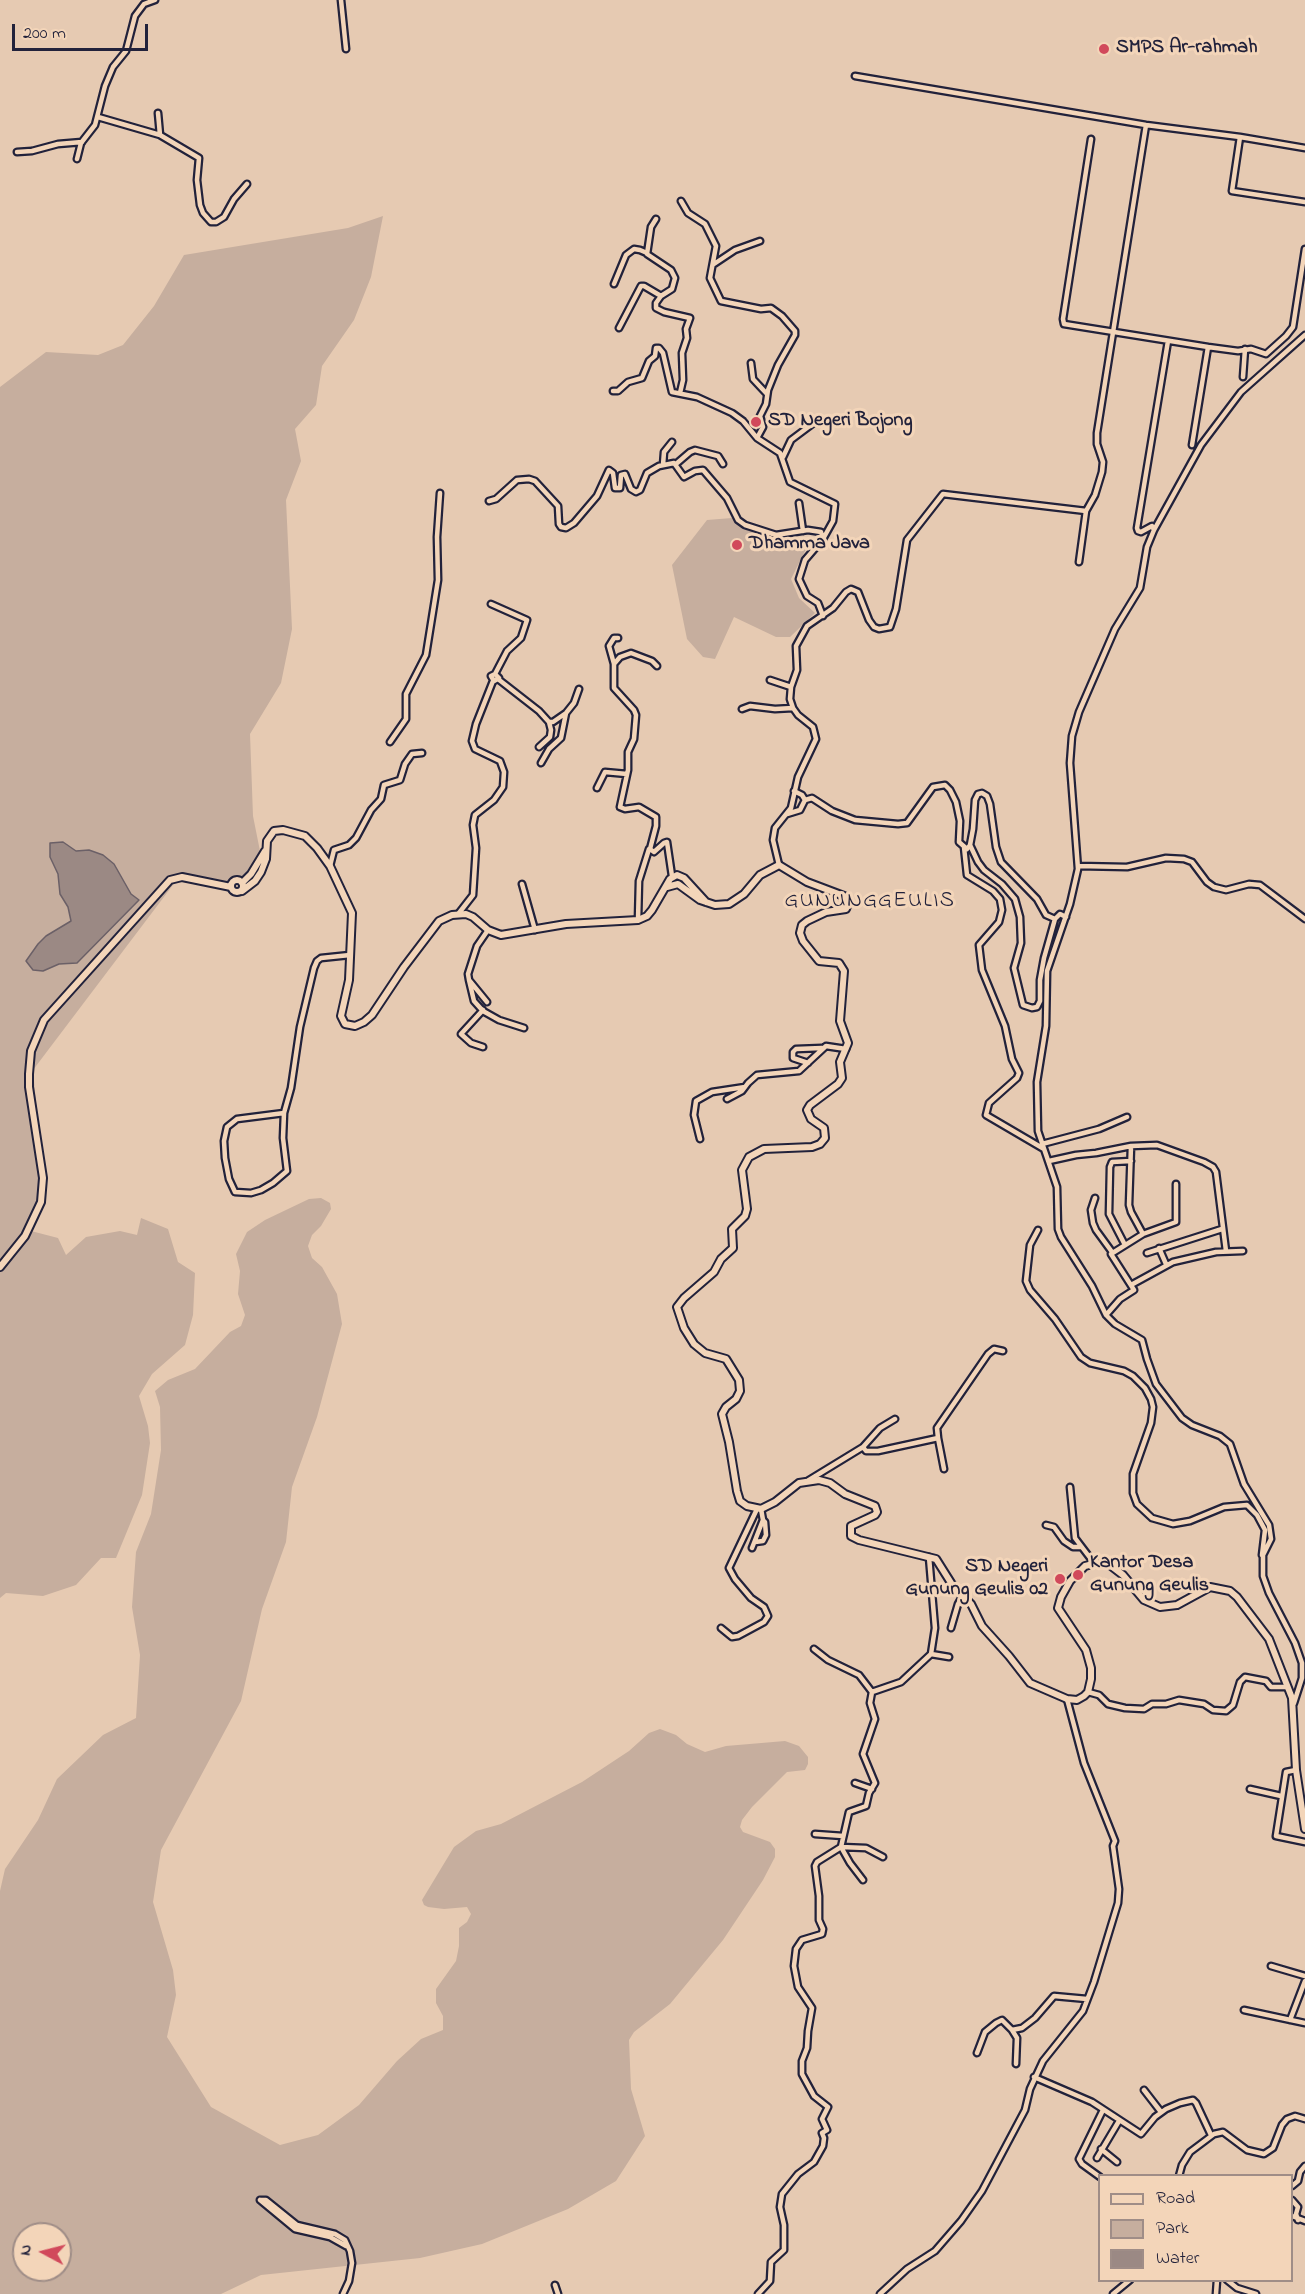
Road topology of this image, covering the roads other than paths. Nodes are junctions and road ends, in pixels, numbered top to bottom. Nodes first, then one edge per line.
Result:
1 (155, 0) edge
2 (340, 0) edge
3 (345, 48) dead end
4 (855, 76) dead end
5 (158, 113) dead end
6 (98, 117) junction
7 (1146, 125) junction
8 (160, 135) junction
9 (1240, 137) junction
10 (1091, 139) dead end
11 (82, 142) junction
12 (1305, 148) edge
13 (17, 152) dead end
14 (77, 159) dead end
15 (247, 184) dead end
16 (681, 201) dead end
17 (1305, 202) edge
18 (656, 219) dead end
19 (760, 241) dead end
20 (1305, 249) edge
21 (647, 254) junction
22 (714, 264) junction
23 (614, 284) dead end
24 (661, 296) junction
25 (619, 328) dead end
26 (1114, 332) junction
27 (1305, 334) edge
28 (1168, 341) junction
29 (1208, 347) junction
30 (1245, 350) junction
31 (1263, 354) junction
32 (751, 363) dead end
33 (1268, 367) junction
34 (1243, 377) dead end
35 (613, 391) dead end
36 (680, 393) junction
37 (767, 394) junction
38 (828, 420) dead end
39 (757, 438) junction
40 (672, 442) dead end
41 (1192, 445) dead end
42 (783, 457) junction
43 (676, 464) junction
44 (723, 464) dead end
45 (663, 465) junction
46 (440, 493) dead end
47 (489, 501) dead end
48 (799, 503) dead end
49 (1086, 511) junction
50 (1154, 530) junction
51 (803, 531) junction
52 (823, 539) junction
53 (1079, 562) dead end
54 (491, 604) dead end
55 (823, 616) junction
56 (618, 638) dead end
57 (614, 664) junction
58 (657, 666) dead end
59 (496, 680) junction
60 (770, 680) dead end
61 (791, 687) junction
62 (579, 689) dead end
63 (793, 708) junction
64 (742, 709) dead end
65 (566, 713) junction
66 (549, 722) junction
67 (390, 742) dead end
68 (539, 747) dead end
69 (422, 753) dead end
70 (541, 763) dead end
71 (627, 774) junction
72 (597, 788) dead end
73 (794, 790) junction
74 (805, 800) junction
75 (787, 814) junction
76 (970, 845) junction
77 (964, 847) junction
78 (650, 849) junction
79 (265, 850) junction
80 (779, 865) junction
81 (330, 866) junction
82 (1078, 866) junction
83 (672, 876) junction
84 (242, 882) junction
85 (522, 884) dead end
86 (667, 886) junction
87 (231, 887) junction
88 (242, 891) junction
89 (706, 903) junction
90 (459, 913) junction
91 (1066, 917) junction
92 (1056, 919) junction
93 (638, 920) junction
94 (1305, 920) edge
95 (488, 930) junction
96 (535, 930) junction
97 (350, 955) junction
98 (469, 980) junction
99 (487, 1002) dead end
100 (483, 1010) junction
101 (524, 1028) dead end
102 (483, 1047) dead end
103 (822, 1048) junction
104 (846, 1049) junction
105 (808, 1063) junction
106 (745, 1087) junction
107 (728, 1099) dead end
108 (284, 1113) junction
109 (1127, 1117) dead end
110 (700, 1139) dead end
111 (1043, 1146) junction
112 (1131, 1146) junction
113 (1049, 1161) junction
114 (1131, 1161) junction
115 (1176, 1184) dead end
116 (1095, 1198) dead end
117 (1222, 1229) junction
118 (1038, 1230) dead end
119 (1143, 1234) junction
120 (1125, 1245) junction
121 (1159, 1248) junction
122 (1226, 1251) junction
123 (1243, 1251) dead end
124 (1112, 1252) junction
125 (1147, 1253) dead end
126 (1166, 1264) junction
127 (0, 1267) edge
128 (1131, 1285) junction
129 (1106, 1315) junction
130 (1003, 1351) dead end
131 (895, 1419) dead end
132 (938, 1438) junction
133 (863, 1447) junction
134 (944, 1469) dead end
135 (809, 1480) junction
136 (1070, 1487) dead end
137 (759, 1509) junction
138 (763, 1520) junction
139 (1046, 1525) dead end
140 (759, 1529) junction
141 (766, 1535) junction
142 (1081, 1547) junction
143 (929, 1557) junction
144 (1262, 1560) junction
145 (1094, 1563) junction
146 (963, 1595) junction
147 (721, 1628) dead end
148 (951, 1628) dead end
149 (814, 1649) dead end
150 (931, 1654) junction
151 (949, 1657) dead end
152 (1287, 1687) junction
153 (872, 1692) junction
154 (1088, 1692) junction
155 (1067, 1699) junction
156 (1294, 1704) junction
157 (1296, 1770) junction
158 (855, 1783) dead end
159 (1250, 1789) dead end
160 (872, 1790) junction
161 (1281, 1796) junction
162 (1305, 1829) edge
163 (815, 1834) dead end
164 (843, 1836) junction
165 (1305, 1842) edge
166 (841, 1847) junction
167 (883, 1857) dead end
168 (863, 1880) dead end
169 (1271, 1966) dead end
170 (1305, 1976) edge
171 (1305, 1981) edge
172 (1087, 1999) junction
173 (1244, 2010) dead end
174 (1290, 2020) junction
175 (1305, 2023) edge
176 (1012, 2030) junction
177 (977, 2052) dead end
178 (1016, 2064) dead end
179 (1035, 2077) junction
180 (1144, 2090) dead end
181 (1103, 2110) junction
182 (1161, 2112) junction
183 (1305, 2119) edge
184 (1119, 2121) junction
185 (1211, 2135) junction
186 (1101, 2149) junction
187 (1097, 2158) dead end
188 (1117, 2162) dead end
189 (1305, 2166) edge
190 (1179, 2174) edge
191 (1098, 2175) edge
192 (1293, 2185) edge
193 (1293, 2201) edge
194 (1293, 2217) edge
195 (1298, 2220) junction
196 (1305, 2221) edge
197 (348, 2247) junction
198 (1128, 2282) edge
199 (1230, 2282) edge
200 (555, 2286) dead end
201 (343, 2294) edge
202 (558, 2294) edge
203 (758, 2294) edge
204 (880, 2294) edge
205 (1113, 2294) edge
206 (1256, 2294) edge

1 - 6 street
2 - 3 street
4 - 7 street
5 - 8 street
6 - 8 street
6 - 11 street
7 - 9 street
7 - 26 street
8 - 15 street
9 - 12 street
9 - 17 street
10 - 26 street
11 - 13 street
11 - 14 street
16 - 22 street
18 - 21 street
19 - 22 street
20 - 31 street
21 - 23 street
21 - 24 street
22 - 37 street
24 - 25 street
24 - 36 street
26 - 28 street
26 - 49 street
27 - 33 street
28 - 29 street
28 - 50 street
29 - 30 street
29 - 41 street
30 - 31 street
30 - 34 street
31 - 33 street
32 - 37 street
33 - 50 street
35 - 36 street
36 - 39 street
37 - 39 street
38 - 42 street
39 - 42 street
40 - 45 street
42 - 52 street
43 - 44 street
43 - 45 street
43 - 51 street
45 - 47 street
46 - 67 street
48 - 51 street
49 - 53 street
49 - 55 street
50 - 82 street
51 - 52 street
52 - 55 street
54 - 59 street
55 - 61 street
56 - 57 street
57 - 58 street
57 - 71 street
59 - 66 street
59 - 90 street
60 - 61 street
61 - 63 street
62 - 65 street
63 - 64 street
63 - 73 street
65 - 66 street
65 - 70 street
66 - 68 street
69 - 81 street
71 - 72 street
71 - 78 street
73 - 74 street
73 - 75 street
74 - 75 street
74 - 77 street
75 - 80 street
76 - 77 street
76 - 92 street
76 - 92 street
77 - 111 street
78 - 83 street
78 - 93 street
79 - 81 main road
79 - 84 main road
79 - 88 main road
80 - 89 main road
80 - 104 main road
81 - 97 main road
82 - 91 street
82 - 94 street
83 - 86 main road
83 - 89 main road
84 - 87 main road
84 - 88 main road
85 - 96 street
86 - 89 main road
86 - 93 main road
87 - 88 main road
87 - 127 main road
90 - 95 main road
90 - 97 main road
91 - 92 street
91 - 111 street
93 - 96 main road
95 - 96 main road
95 - 98 street
97 - 108 street
98 - 99 street
98 - 100 street
100 - 101 street
100 - 102 street
103 - 104 street
103 - 105 street
103 - 105 street
104 - 137 main road
105 - 106 street
106 - 107 street
106 - 110 street
108 - 108 street
109 - 111 street
111 - 113 street
112 - 113 street
112 - 114 street
112 - 117 street
113 - 129 street
114 - 119 street
114 - 120 street
115 - 119 street
116 - 124 street
117 - 121 street
117 - 122 street
118 - 144 street
119 - 120 street
120 - 124 street
121 - 125 street
121 - 126 street
122 - 123 street
122 - 126 street
124 - 128 street
126 - 128 street
128 - 129 street
129 - 144 street
130 - 132 street
131 - 133 street
132 - 133 street
132 - 134 street
133 - 135 street
135 - 137 main road
135 - 143 main road
136 - 142 street
137 - 138 street
137 - 147 street
138 - 140 street
138 - 141 street
139 - 142 street
140 - 141 street
140 - 141 street
142 - 145 street
143 - 146 main road
143 - 150 street
144 - 156 street
145 - 152 main road
145 - 154 main road
146 - 148 street
146 - 155 main road
149 - 153 street
150 - 151 street
150 - 153 street
152 - 154 street
152 - 156 main road
153 - 160 street
154 - 155 main road
155 - 172 street
156 - 157 main road
157 - 161 street
157 - 162 main road
158 - 160 street
159 - 161 street
160 - 164 street
161 - 165 street
163 - 164 street
164 - 166 street
166 - 167 street
166 - 168 street
166 - 203 street
169 - 170 street
171 - 174 street
172 - 176 street
172 - 179 street
173 - 174 street
174 - 175 street
176 - 177 street
176 - 178 street
179 - 181 street
179 - 204 street
180 - 182 street
181 - 184 street
181 - 191 street
182 - 184 street
182 - 185 street
183 - 185 street
184 - 186 street
185 - 190 street
186 - 187 street
186 - 188 street
189 - 192 street
193 - 195 street
194 - 195 street
195 - 196 street
197 - 197 street
197 - 201 street
198 - 205 street
199 - 206 street
200 - 202 street

